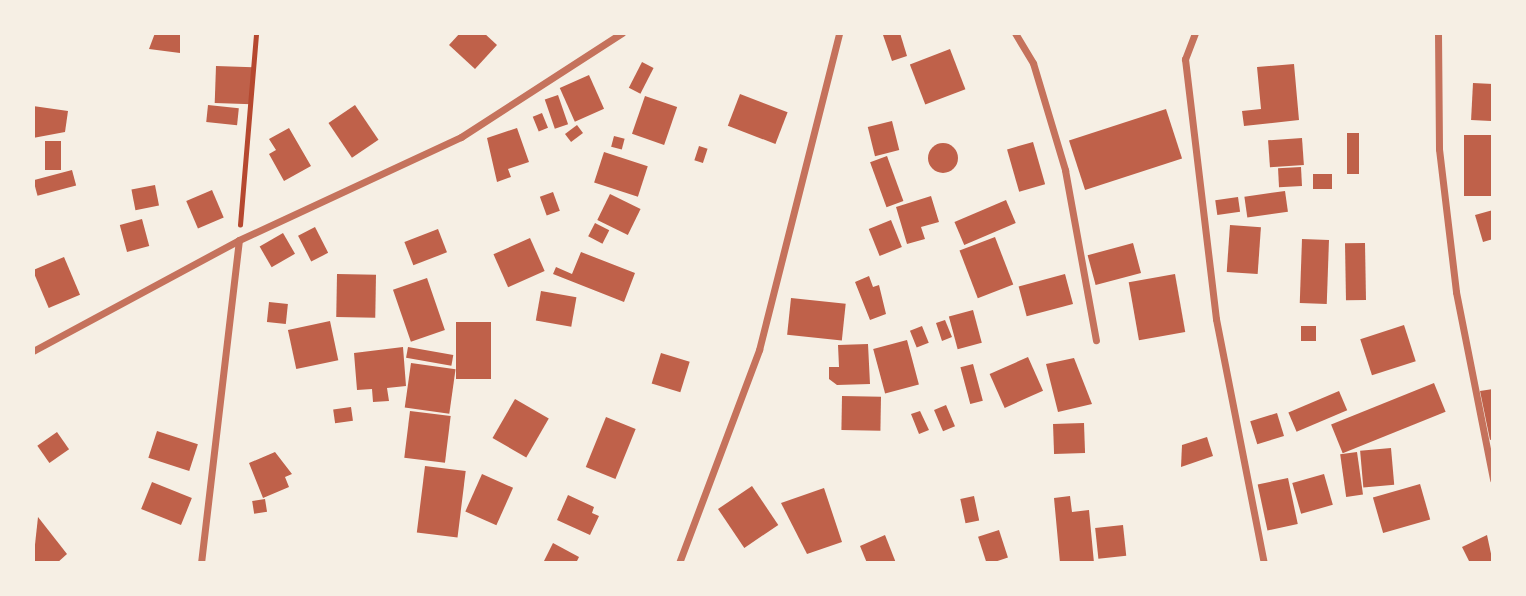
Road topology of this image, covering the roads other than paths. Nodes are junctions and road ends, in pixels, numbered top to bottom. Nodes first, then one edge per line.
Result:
1 (622, 33) edge
2 (839, 33) edge
3 (1015, 33) edge
4 (1195, 33) edge
5 (1438, 33) edge
6 (239, 240) junction
7 (1096, 340) dead end
8 (33, 351) edge
9 (1493, 479) edge
10 (201, 563) edge
11 (679, 563) edge
12 (1264, 563) edge

1 - 6 street
2 - 11 street
3 - 7 street
4 - 12 street
5 - 9 street
6 - 8 street
6 - 10 street

